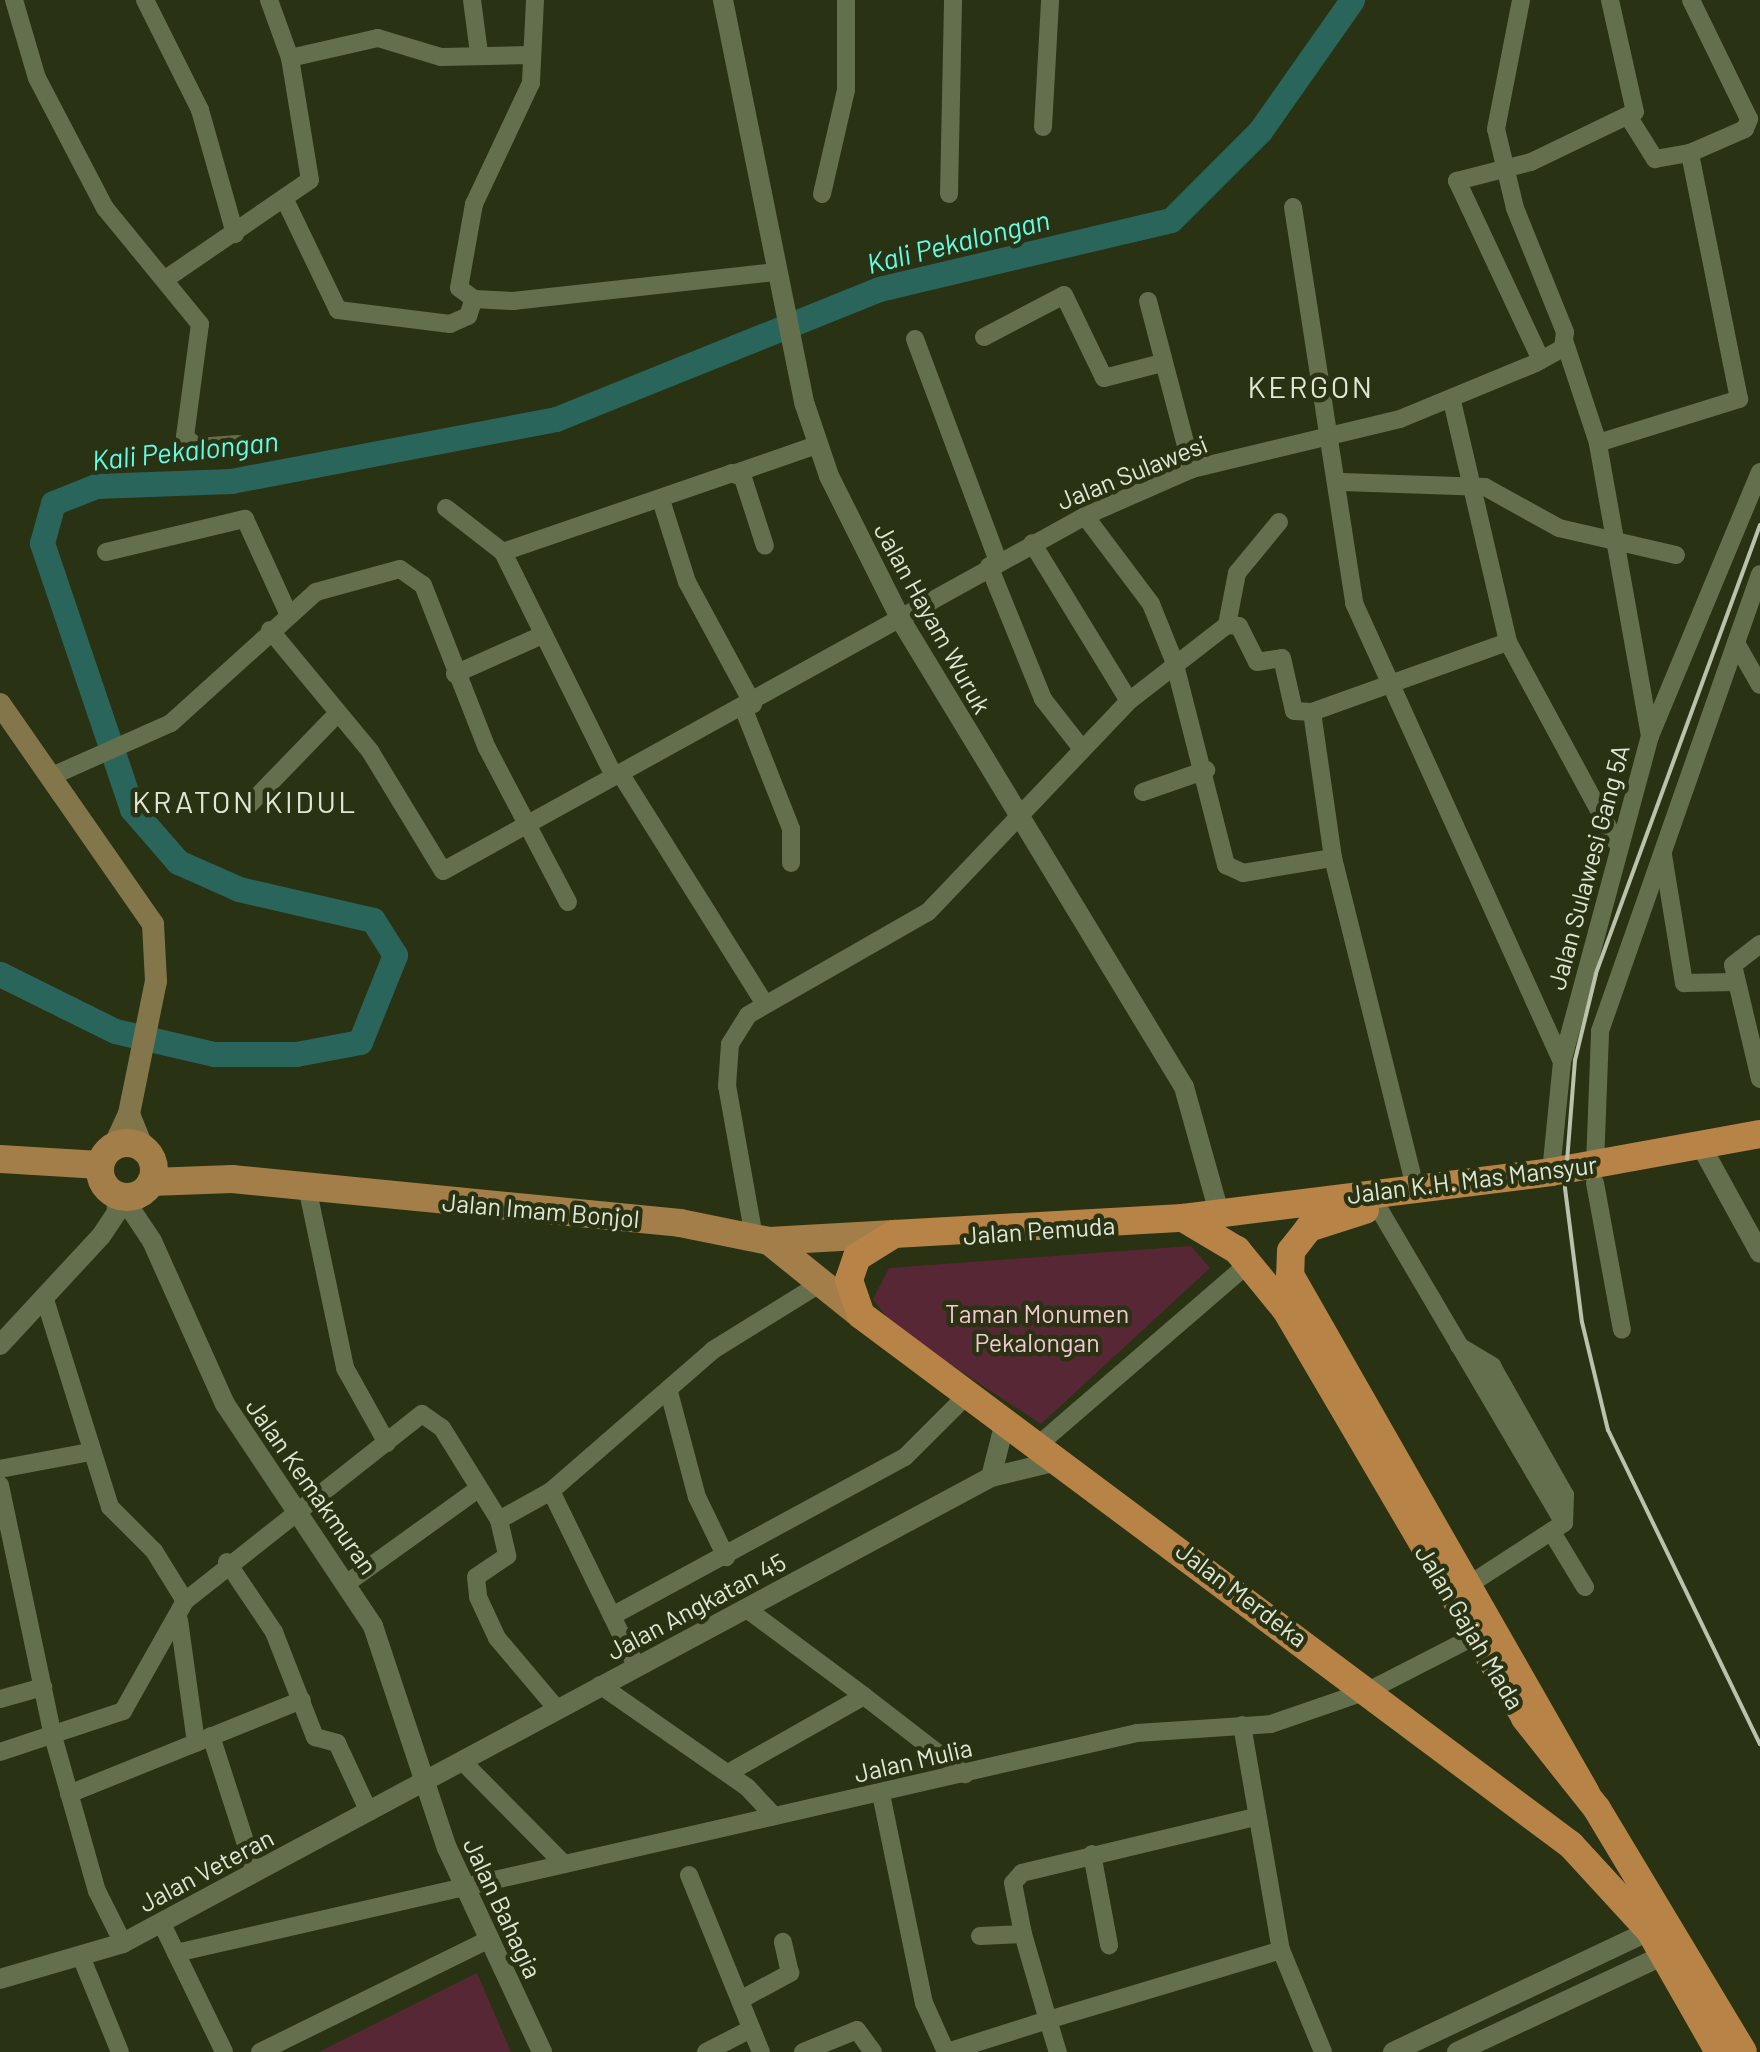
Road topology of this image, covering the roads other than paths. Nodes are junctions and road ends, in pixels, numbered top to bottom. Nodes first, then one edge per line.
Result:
1 (14, 0) edge
2 (145, 0) edge
3 (269, 0) edge
4 (472, 0) edge
5 (535, 0) edge
6 (722, 0) edge
7 (846, 0) edge
8 (953, 0) edge
9 (1050, 0) edge
10 (1521, 0) edge
11 (1610, 0) edge
12 (1692, 0) edge
13 (479, 54) junction
14 (531, 55) junction
15 (290, 58) junction
16 (1615, 122) junction
17 (1042, 127) dead end
18 (1690, 153) junction
19 (1504, 170) junction
20 (822, 194) dead end
21 (949, 194) dead end
22 (285, 200) junction
23 (1293, 206) dead end
24 (235, 234) junction
25 (778, 275) junction
26 (168, 278) junction
27 (474, 299) junction
28 (1148, 301) dead end
29 (984, 337) dead end
30 (915, 339) dead end
31 (1565, 344) junction
32 (1541, 360) junction
33 (1162, 363) junction
34 (1452, 401) junction
35 (1331, 433) junction
36 (1598, 443) junction
37 (238, 444) dead end
38 (817, 445) junction
39 (1192, 469) junction
40 (1760, 472) edge
41 (736, 474) junction
42 (1342, 482) junction
43 (1468, 485) junction
44 (661, 500) junction
45 (446, 508) dead end
46 (1085, 516) junction
47 (1279, 522) dead end
48 (1032, 543) junction
49 (1616, 543) junction
50 (765, 546) dead end
51 (106, 552) dead end
52 (503, 552) junction
53 (1676, 555) dead end
54 (993, 563) junction
55 (1760, 574) edge
56 (288, 613) junction
57 (902, 622) junction
58 (1226, 625) junction
59 (270, 630) junction
60 (542, 635) junction
61 (1508, 642) junction
62 (1736, 643) junction
63 (1174, 661) junction
64 (455, 674) junction
65 (1392, 680) junction
66 (1760, 684) edge
67 (1129, 701) junction
68 (0, 704) edge
69 (748, 707) junction
70 (1312, 712) junction
71 (338, 714) junction
72 (1650, 736) junction
73 (1080, 745) junction
74 (1206, 770) junction
75 (617, 775) junction
76 (52, 776) junction
77 (1144, 792) dead end
78 (249, 805) dead end
79 (1023, 822) junction
80 (526, 826) junction
81 (1616, 842) junction
82 (1662, 851) junction
83 (1333, 858) junction
84 (791, 862) dead end
85 (568, 902) dead end
86 (1760, 944) edge
87 (1736, 982) junction
88 (763, 1001) junction
89 (1562, 1062) junction
90 (1760, 1079) edge
91 (131, 1103) junction
92 (1760, 1134) edge
93 (1760, 1143) edge
94 (1704, 1152) junction
95 (107, 1156) junction
96 (0, 1159) edge
97 (1550, 1172) junction
98 (1595, 1174) junction
99 (137, 1178) junction
100 (307, 1187) junction
101 (1414, 1187) junction
102 (1379, 1209) junction
103 (1219, 1212) junction
104 (1183, 1218) junction
105 (894, 1234) junction
106 (762, 1239) junction
107 (1760, 1253) edge
108 (1250, 1262) junction
109 (821, 1283) junction
110 (45, 1300) junction
111 (861, 1315) junction
112 (1622, 1330) dead end
113 (0, 1344) edge
114 (1318, 1346) junction
115 (669, 1392) junction
116 (967, 1395) junction
117 (1005, 1422) junction
118 (386, 1443) junction
119 (90, 1452) junction
120 (1047, 1453) junction
121 (0, 1469) edge
122 (992, 1477) junction
123 (0, 1484) edge
124 (478, 1489) junction
125 (551, 1491) junction
126 (300, 1511) junction
127 (499, 1520) junction
128 (1558, 1528) junction
129 (5, 1533) edge
130 (726, 1556) junction
131 (227, 1562) junction
132 (350, 1581) junction
133 (1470, 1584) junction
134 (1586, 1586) dead end
135 (747, 1609) junction
136 (182, 1610) junction
137 (612, 1616) junction
138 (1477, 1635) junction
139 (636, 1665) junction
140 (600, 1685) junction
141 (43, 1687) junction
142 (1370, 1690) junction
143 (864, 1696) junction
144 (0, 1698) edge
145 (302, 1700) junction
146 (557, 1708) junction
147 (1242, 1725) junction
148 (54, 1736) junction
149 (204, 1740) junction
150 (0, 1752) edge
151 (462, 1762) junction
152 (728, 1773) junction
153 (965, 1774) junction
154 (426, 1782) junction
155 (69, 1794) junction
156 (881, 1794) junction
157 (1591, 1801) junction
158 (369, 1812) junction
159 (774, 1816) junction
160 (1252, 1818) junction
161 (1554, 1832) junction
162 (1092, 1854) junction
163 (562, 1862) junction
164 (254, 1872) junction
165 (689, 1876) dead end
166 (1614, 1885) joint
167 (465, 1886) junction
168 (161, 1922) junction
169 (1023, 1934) junction
170 (980, 1936) dead end
171 (1666, 1939) junction
172 (490, 1940) junction
173 (783, 1942) dead end
174 (122, 1943) junction
175 (1110, 1946) dead end
176 (1281, 1950) junction
177 (176, 1953) junction
178 (82, 1959) junction
179 (0, 1979) edge
180 (742, 1999) junction
181 (1048, 2020) junction
182 (750, 2029) junction
183 (1488, 2046) edge
184 (120, 2052) edge
185 (224, 2052) edge
186 (260, 2052) edge
187 (542, 2052) edge
188 (706, 2052) edge
189 (761, 2052) edge
190 (804, 2052) edge
191 (873, 2052) edge
192 (946, 2052) edge
193 (1058, 2052) edge
194 (1323, 2052) edge
195 (1393, 2052) edge
196 (1457, 2052) edge
197 (1719, 2052) edge
198 (1743, 2052) edge

1 - 26 street
2 - 24 street
3 - 15 street
4 - 13 street
5 - 14 street
6 - 25 street, Jalan Hayam Wuruk
7 - 20 street
8 - 21 street
9 - 17 street
10 - 19 street
11 - 16 street
12 - 18 street
13 - 14 street
13 - 15 street
14 - 27 street
15 - 22 street
16 - 18 street
16 - 19 street
18 - 36 street
19 - 31 street
19 - 32 street
22 - 24 street
22 - 27 street
23 - 35 street
24 - 26 street
25 - 27 street
25 - 38 street, Jalan Hayam Wuruk
26 - 37 street
28 - 33 street
29 - 33 street
30 - 54 street
31 - 32 street, Jalan Sulawesi
31 - 36 street, Jalan Sulawesi Gang 5A
32 - 34 street, Jalan Sulawesi
33 - 39 street
34 - 35 street, Jalan Sulawesi
34 - 43 street
35 - 39 street, Jalan Sulawesi
35 - 42 street
36 - 49 street, Jalan Sulawesi Gang 5A
38 - 41 street
38 - 57 street, Jalan Hayam Wuruk
39 - 46 street, Jalan Sulawesi
40 - 72 street
41 - 44 street
41 - 50 street
42 - 43 street
42 - 65 street
43 - 49 street
43 - 61 street
44 - 52 street
44 - 69 street
45 - 52 street
46 - 48 street, Jalan Sulawesi
46 - 63 street
47 - 58 street
48 - 54 street, Jalan Sulawesi
48 - 67 street
49 - 53 street
49 - 72 street, Jalan Sulawesi Gang 5A
51 - 56 street
52 - 60 street
54 - 57 street, Jalan Sulawesi
54 - 73 street
55 - 62 street
56 - 59 street
56 - 64 street
57 - 69 street, Jalan Sulawesi
57 - 79 street, Jalan Hayam Wuruk
58 - 63 street
58 - 70 street
59 - 71 street
59 - 76 street
60 - 64 street
60 - 75 street
61 - 65 street
61 - 81 street
62 - 66 street
62 - 82 street
63 - 67 street
63 - 74 street
64 - 80 street
65 - 70 street
65 - 89 street
67 - 73 street
68 - 76 main road
69 - 75 street, Jalan Sulawesi
69 - 84 street
70 - 83 street
71 - 78 street
71 - 80 street, Jalan Sulawesi
72 - 81 street, Jalan Sulawesi Gang 5A
73 - 79 street
74 - 77 street
74 - 83 street
75 - 80 street, Jalan Sulawesi
75 - 88 street
76 - 91 main road
79 - 88 street
79 - 103 street, Jalan Hayam Wuruk
80 - 85 street
81 - 89 street, Jalan Sulawesi Gang 5A
82 - 87 street
82 - 98 street
83 - 101 street
86 - 87 street
87 - 90 street
88 - 106 street
89 - 97 street, Jalan Sulawesi Gang 5A
91 - 95 main road
91 - 99 main road
92 - 94 highway, Jalan K.H. Mas Mansyur
93 - 94 highway, Jalan K.H. Mas Mansyur
94 - 98 highway, Jalan K.H. Mas Mansyur
94 - 107 street
95 - 96 main road
95 - 99 main road
95 - 99 main road
97 - 98 highway, Jalan K.H. Mas Mansyur
97 - 101 highway, Jalan K.H. Mas Mansyur
98 - 102 highway, Jalan K.H. Mas Mansyur
98 - 112 street
99 - 100 main road, Jalan Imam Bonjol
99 - 110 street
99 - 126 street, Jalan Kemakmuran
100 - 106 main road, Jalan Imam Bonjol
100 - 118 street
101 - 103 highway, Jalan K.H. Mas Mansyur
102 - 114 highway, Jalan K.H. Mas Mansyur
102 - 128 street
103 - 104 highway, Jalan K.H. Mas Mansyur
104 - 105 highway, Jalan Pemuda
104 - 108 highway, Jalan Gajah Mada
105 - 106 main road, Jalan Imam Bonjol
105 - 111 highway
106 - 109 main road
108 - 114 highway, Jalan Gajah Mada
108 - 120 street
109 - 111 main road
109 - 115 street
110 - 113 street
110 - 119 street
111 - 116 highway, Jalan Merdeka
114 - 133 highway
114 - 138 highway, Jalan Gajah Mada
115 - 125 street
115 - 130 street
116 - 117 highway, Jalan Merdeka
116 - 130 street
117 - 120 highway, Jalan Merdeka
117 - 122 street
118 - 124 street
118 - 126 street
119 - 121 street
119 - 136 street
120 - 122 street, Jalan Angkatan 45
120 - 142 highway, Jalan Merdeka
122 - 135 street, Jalan Angkatan 45
123 - 129 street
124 - 127 street
124 - 132 street
125 - 127 street
125 - 137 street
126 - 131 street
126 - 132 street, Jalan Kemakmuran
127 - 146 street
128 - 133 street
128 - 134 street
129 - 141 street
130 - 137 street
131 - 136 street
131 - 145 street
132 - 154 street, Jalan Kemakmuran
133 - 157 highway
135 - 139 street, Jalan Angkatan 45
135 - 143 street
136 - 148 street
136 - 149 street
137 - 139 street
138 - 142 street, Jalan Mulia
138 - 157 highway, Jalan Gajah Mada
139 - 140 street, Jalan Angkatan 45
140 - 146 street, Jalan Angkatan 45
140 - 152 street
141 - 144 street
141 - 148 street
142 - 147 street, Jalan Mulia
142 - 161 highway, Jalan Merdeka
143 - 152 street
143 - 153 street
145 - 149 street
145 - 158 street
146 - 151 street, Jalan Angkatan 45
147 - 153 street, Jalan Mulia
147 - 160 street
148 - 150 street
148 - 155 street
149 - 155 street
149 - 164 street
151 - 154 street, Jalan Angkatan 45
151 - 163 street
152 - 159 street
153 - 156 street, Jalan Mulia
154 - 158 street, Jalan Veteran
154 - 167 street, Jalan Bahagia
155 - 174 street
156 - 159 street, Jalan Mulia
156 - 192 street
157 - 161 highway
157 - 171 highway, Jalan Gajah Mada
158 - 164 street, Jalan Veteran
159 - 163 street, Jalan Mulia
160 - 162 street
160 - 176 street
161 - 166 highway, Jalan Merdeka
162 - 169 street
162 - 175 street
163 - 167 street, Jalan Mulia
164 - 168 street, Jalan Veteran
165 - 180 street
166 - 171 highway, Jalan Gajah Mada
167 - 172 street, Jalan Bahagia
167 - 177 street, Jalan Mulia
168 - 174 street, Jalan Veteran
168 - 177 street
169 - 170 street
169 - 181 street
171 - 183 street
171 - 195 street
171 - 197 highway, Jalan Gajah Mada
171 - 198 highway, Jalan Gajah Mada
172 - 186 street
172 - 187 street, Jalan Bahagia
173 - 180 street
174 - 178 street, Jalan Veteran
176 - 181 street
176 - 194 street
177 - 185 street
178 - 179 street, Jalan Veteran
178 - 184 street
180 - 182 street
181 - 192 street
181 - 193 street
182 - 188 street
182 - 189 street
183 - 196 street
190 - 191 street

